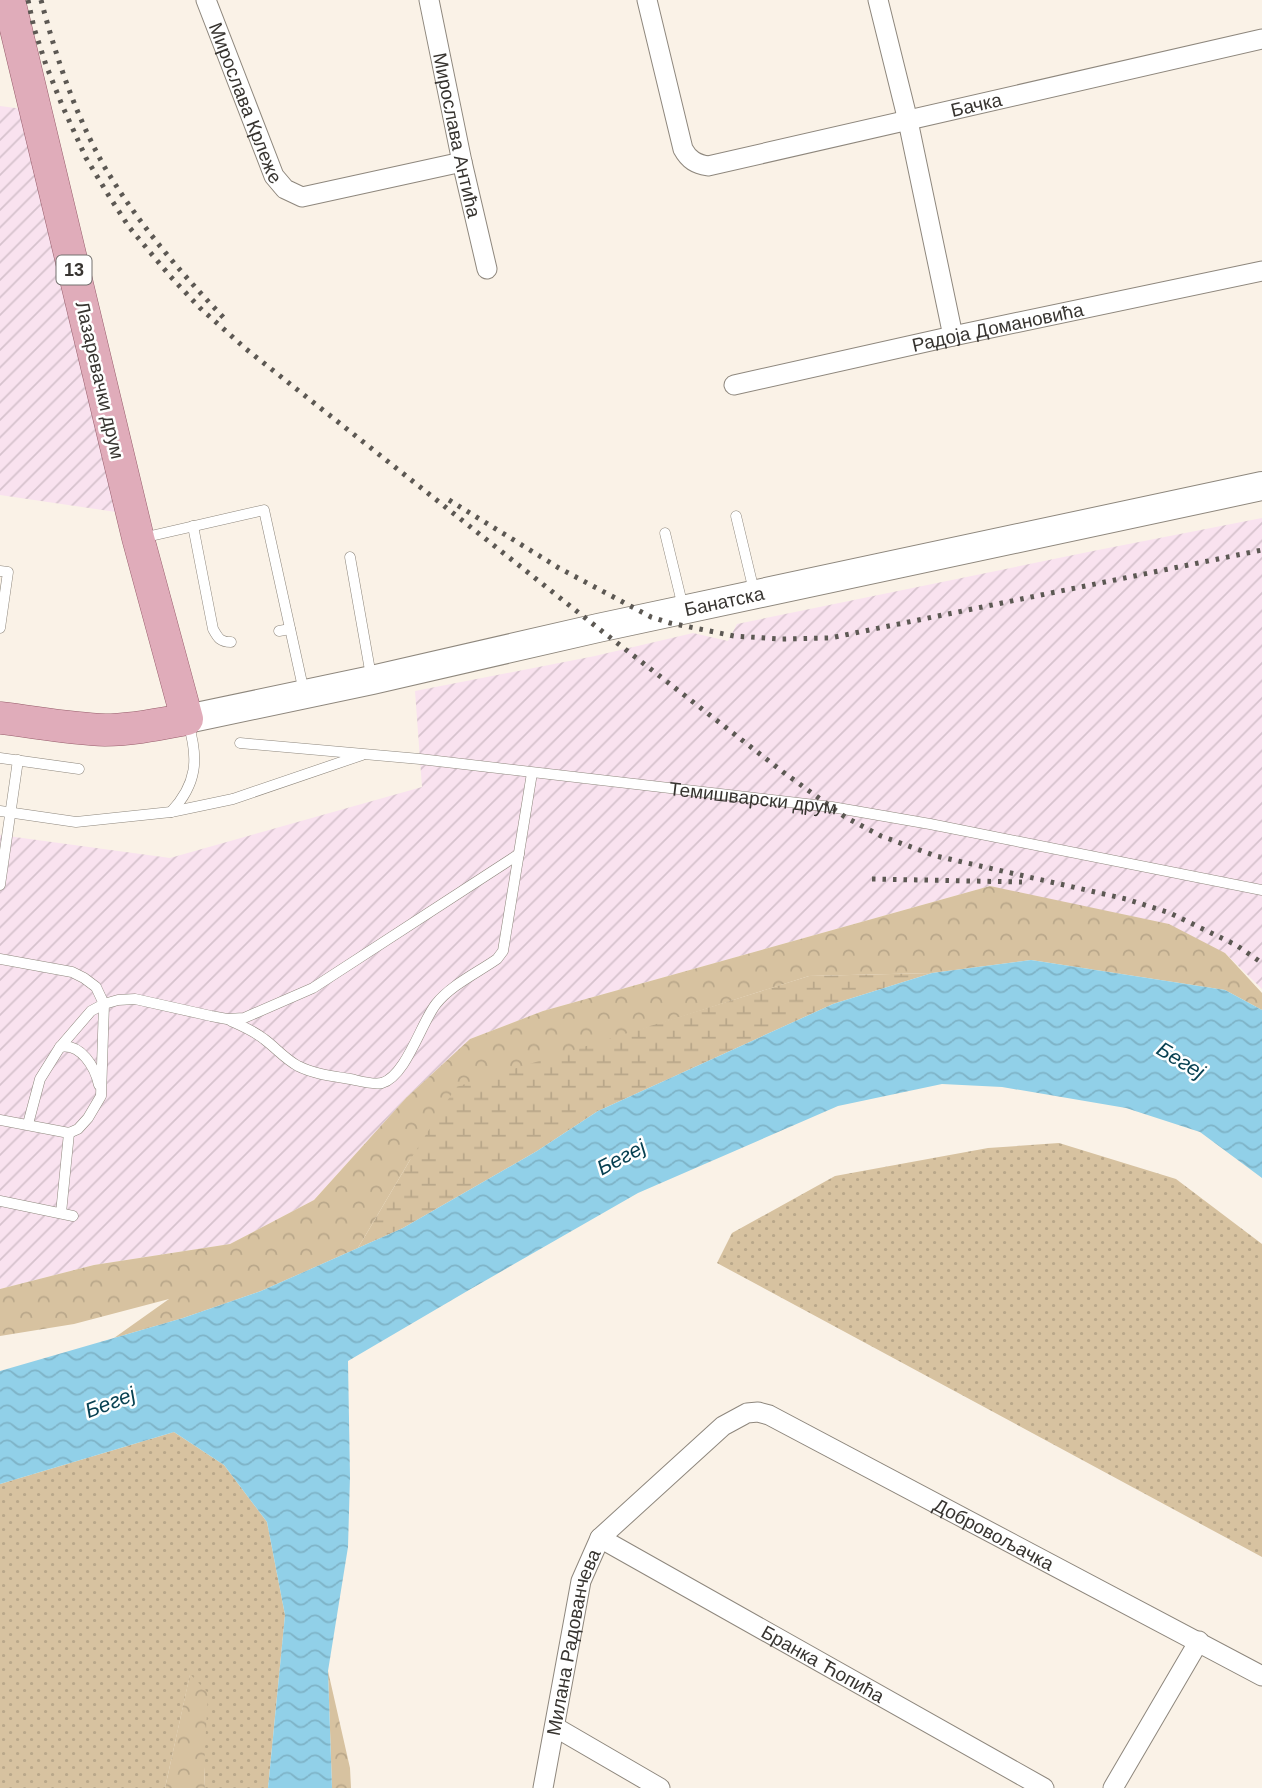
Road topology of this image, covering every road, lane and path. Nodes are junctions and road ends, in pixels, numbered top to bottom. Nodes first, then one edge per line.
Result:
1 (9, 0) edge
2 (206, 0) edge
3 (429, 0) edge
4 (648, 0) edge
5 (878, 0) edge
6 (1262, 39) edge
7 (908, 121) junction
8 (462, 162) junction
9 (487, 269) dead end
10 (1262, 271) edge
11 (953, 335) junction
12 (734, 385) dead end
13 (1262, 486) edge
14 (736, 516) dead end
15 (193, 526) junction
16 (664, 533) dead end
17 (138, 538) junction
18 (351, 557) dead end
19 (0, 571) edge
20 (755, 595) junction
21 (684, 611) junction
22 (0, 628) edge
23 (231, 642) dead end
24 (372, 680) junction
25 (305, 695) junction
26 (0, 718) edge
27 (187, 719) junction
28 (240, 743) dead end
29 (366, 754) junction
30 (0, 758) edge
31 (18, 760) junction
32 (79, 769) dead end
33 (532, 773) junction
34 (5, 812) edge
35 (171, 812) junction
36 (519, 854) junction
37 (0, 886) edge
38 (1262, 890) edge
39 (0, 959) edge
40 (104, 1004) junction
41 (227, 1019) junction
42 (60, 1047) junction
43 (101, 1096) junction
44 (0, 1120) edge
45 (28, 1124) junction
46 (69, 1133) junction
47 (0, 1201) edge
48 (61, 1213) junction
49 (73, 1216) dead end
50 (723, 1426) joint
51 (600, 1538) junction
52 (1199, 1641) junction
53 (1262, 1676) edge
54 (555, 1727) junction
55 (543, 1788) edge
56 (660, 1788) edge
57 (1044, 1788) edge
58 (1113, 1788) edge

1 - 17 main road, Лазаревачки друм / 13
2 - 8 street, Мирослава Крлеже
3 - 8 street, Мирослава Антића
4 - 7 street, Бачка
5 - 7 street
6 - 7 street, Бачка
7 - 11 street
8 - 9 street, Мирослава Антића
10 - 11 street, Радоја Домановића
11 - 12 street, Радоја Домановића
13 - 20 main road, Банатска
14 - 20 lane
15 - 17 lane
15 - 23 lane
15 - 25 lane
16 - 21 lane
17 - 27 main road, Лазаревачки друм / 13
18 - 24 lane
19 - 22 lane
20 - 21 main road, Банатска
21 - 24 main road, Банатска
24 - 25 main road, Банатска
25 - 27 main road, Банатска
26 - 27 main road
27 - 35 lane
28 - 29 lane, Темишварски друм
29 - 33 lane, Темишварски друм
29 - 35 lane
30 - 31 lane
31 - 32 lane
31 - 34 lane
33 - 36 lane
33 - 38 lane, Темишварски друм
34 - 35 lane
34 - 37 lane
36 - 41 lane
36 - 41 lane
39 - 40 lane
40 - 41 lane
40 - 42 lane
40 - 43 lane
42 - 43 lane
42 - 45 lane
43 - 46 lane
44 - 45 lane
45 - 46 lane
46 - 48 lane
47 - 48 lane
48 - 49 lane
50 - 51 street, Милана Радованчева
50 - 52 street, Добровољачка
51 - 54 street, Милана Радованчева
51 - 57 street, Бранка Ћопића
52 - 53 street, Добровољачка
52 - 58 street
54 - 55 street, Милана Радованчева
54 - 56 street

